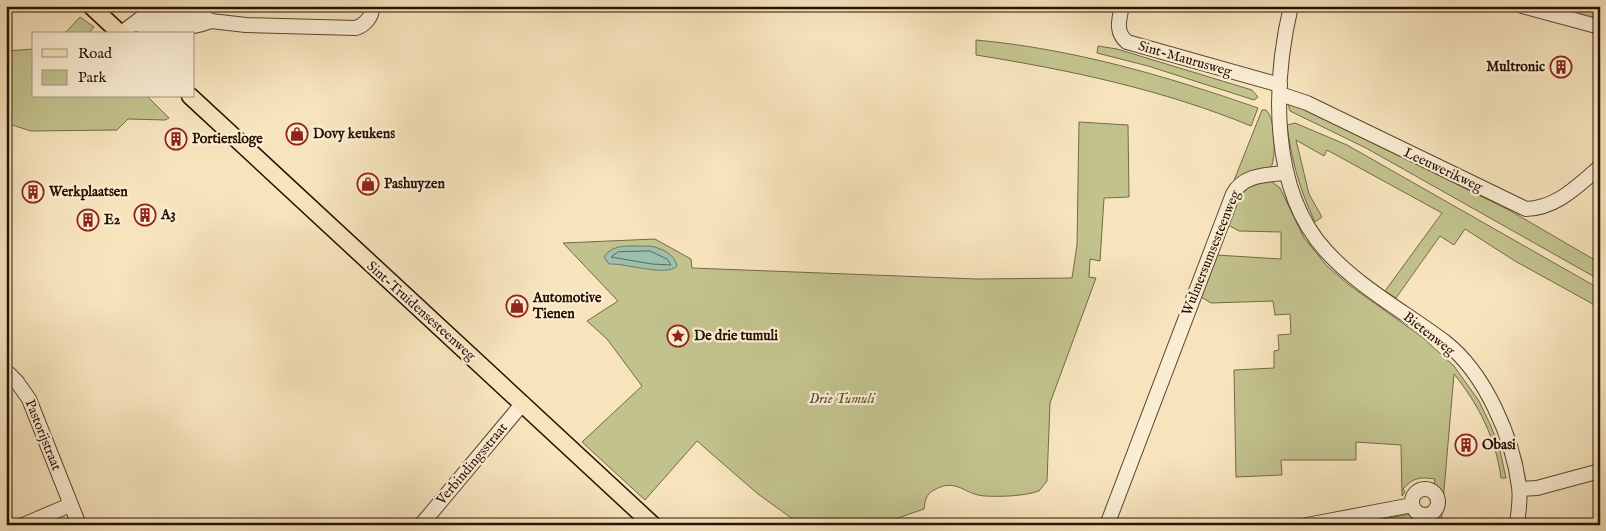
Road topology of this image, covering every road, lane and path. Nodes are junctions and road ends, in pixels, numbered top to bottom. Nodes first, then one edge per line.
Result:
1 (91, 6) edge
2 (372, 6) edge
3 (1122, 6) edge
4 (1291, 6) edge
5 (1522, 6) edge
6 (1600, 28) edge
7 (119, 32) edge
8 (124, 32) edge
9 (1280, 90) junction
10 (192, 98) edge
11 (1600, 167) edge
12 (1285, 173) junction
13 (6, 371) edge
14 (523, 403) junction
15 (1600, 471) edge
16 (1520, 489) junction
17 (1412, 504) dead end
18 (70, 505) junction
19 (23, 525) edge
20 (79, 525) edge
21 (421, 525) edge
22 (653, 525) edge
23 (1107, 525) edge
24 (1306, 525) edge
25 (1517, 525) edge

1 - 7 main road
2 - 8 street
3 - 9 street, Sint-Maurusweg
4 - 9 street
5 - 6 street
9 - 11 street, Leeuwerikweg
9 - 12 street
10 - 14 main road, Sint-Truidensesteenweg
12 - 16 street, Bietenweg
12 - 23 street, Wulmersumsesteenweg
13 - 18 street, Pastorijstraat
14 - 21 street, Verbindingsstraat
14 - 22 main road, Sint-Truidensesteenweg
15 - 16 street
16 - 25 street, Bietenweg
17 - 24 street
18 - 19 street
18 - 20 street, Pastorijstraat

